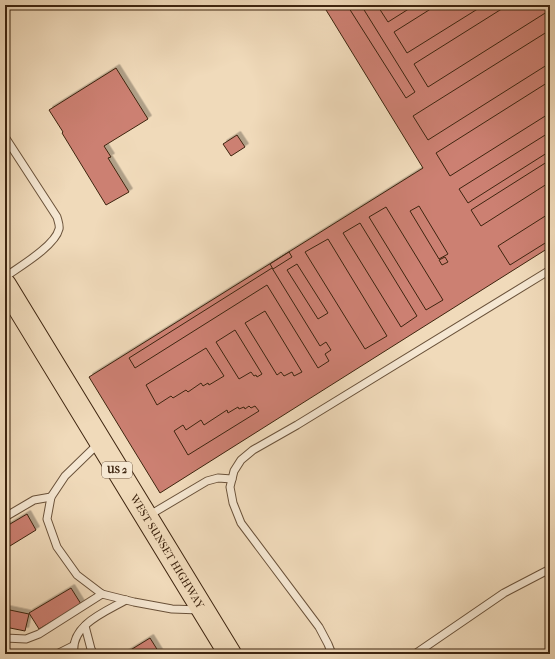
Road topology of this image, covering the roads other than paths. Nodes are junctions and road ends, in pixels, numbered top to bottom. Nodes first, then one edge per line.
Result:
1 (5, 137) edge
2 (550, 270) edge
3 (5, 277) edge
4 (5, 285) edge
5 (100, 442) junction
6 (232, 479) junction
7 (51, 497) junction
8 (5, 517) edge
9 (146, 517) junction
10 (550, 569) edge
11 (102, 594) junction
12 (126, 600) junction
13 (204, 610) junction
14 (85, 626) junction
15 (5, 638) edge
16 (73, 646) junction
17 (57, 654) edge
18 (74, 654) edge
19 (94, 654) edge
20 (230, 654) edge
21 (332, 654) edge
22 (415, 654) edge

1 - 3 lane
2 - 6 lane
4 - 5 main road, WEST SUNSET HIGHWAY / US 2
5 - 7 lane
5 - 9 main road, WEST SUNSET HIGHWAY / US 2
6 - 9 lane
6 - 21 lane
7 - 8 lane
7 - 11 lane
9 - 13 main road, WEST SUNSET HIGHWAY / US 2
10 - 22 lane
11 - 12 lane
11 - 15 lane
12 - 13 lane
12 - 14 lane
13 - 20 main road, WEST SUNSET HIGHWAY / US 2
14 - 16 lane
14 - 19 lane
16 - 17 lane
16 - 18 lane

